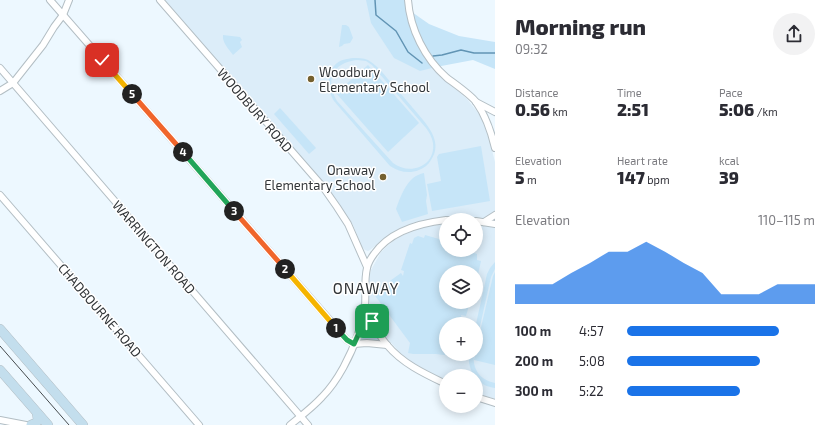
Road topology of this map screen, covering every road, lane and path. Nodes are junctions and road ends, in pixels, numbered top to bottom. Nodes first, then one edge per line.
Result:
1 (50, 0) edge
2 (69, 0) edge
3 (160, 0) edge
4 (408, 0) edge
5 (63, 15) junction
6 (0, 68) edge
7 (13, 82) junction
8 (0, 91) edge
9 (475, 101) junction
10 (495, 112) edge
11 (493, 131) edge
12 (495, 148) edge
13 (0, 195) edge
14 (495, 215) edge
15 (439, 221) edge
16 (484, 222) joint
17 (495, 224) edge
18 (367, 267) junction
19 (365, 308) junction
20 (0, 329) edge
21 (354, 344) junction
22 (387, 346) junction
23 (0, 370) edge
24 (439, 381) edge
25 (483, 399) edge
26 (495, 403) edge
27 (37, 413) junction
28 (74, 415) junction
29 (301, 417) junction
30 (0, 420) edge
31 (26, 425) edge
32 (32, 425) edge
33 (48, 425) edge
34 (83, 425) edge
35 (90, 425) edge
36 (200, 425) edge
37 (290, 425) edge
38 (308, 425) edge

1 - 5 street
2 - 5 street
3 - 18 street, WOODBURY ROAD
4 - 9 street
5 - 7 street
5 - 21 street
6 - 7 street, WARRINGTON ROAD
7 - 8 street
7 - 29 street, WARRINGTON ROAD
9 - 10 street
9 - 11 street
11 - 12 street
13 - 36 street, CHADBOURNE ROAD
14 - 16 street
15 - 18 street
16 - 17 street
18 - 19 street
19 - 21 street
19 - 22 street
20 - 28 main road
21 - 22 street
21 - 29 street
22 - 24 street
23 - 27 main road
25 - 26 street
27 - 32 main road
27 - 33 main road
28 - 34 main road
28 - 35 main road
29 - 37 street
29 - 38 street, WARRINGTON ROAD
30 - 31 street

